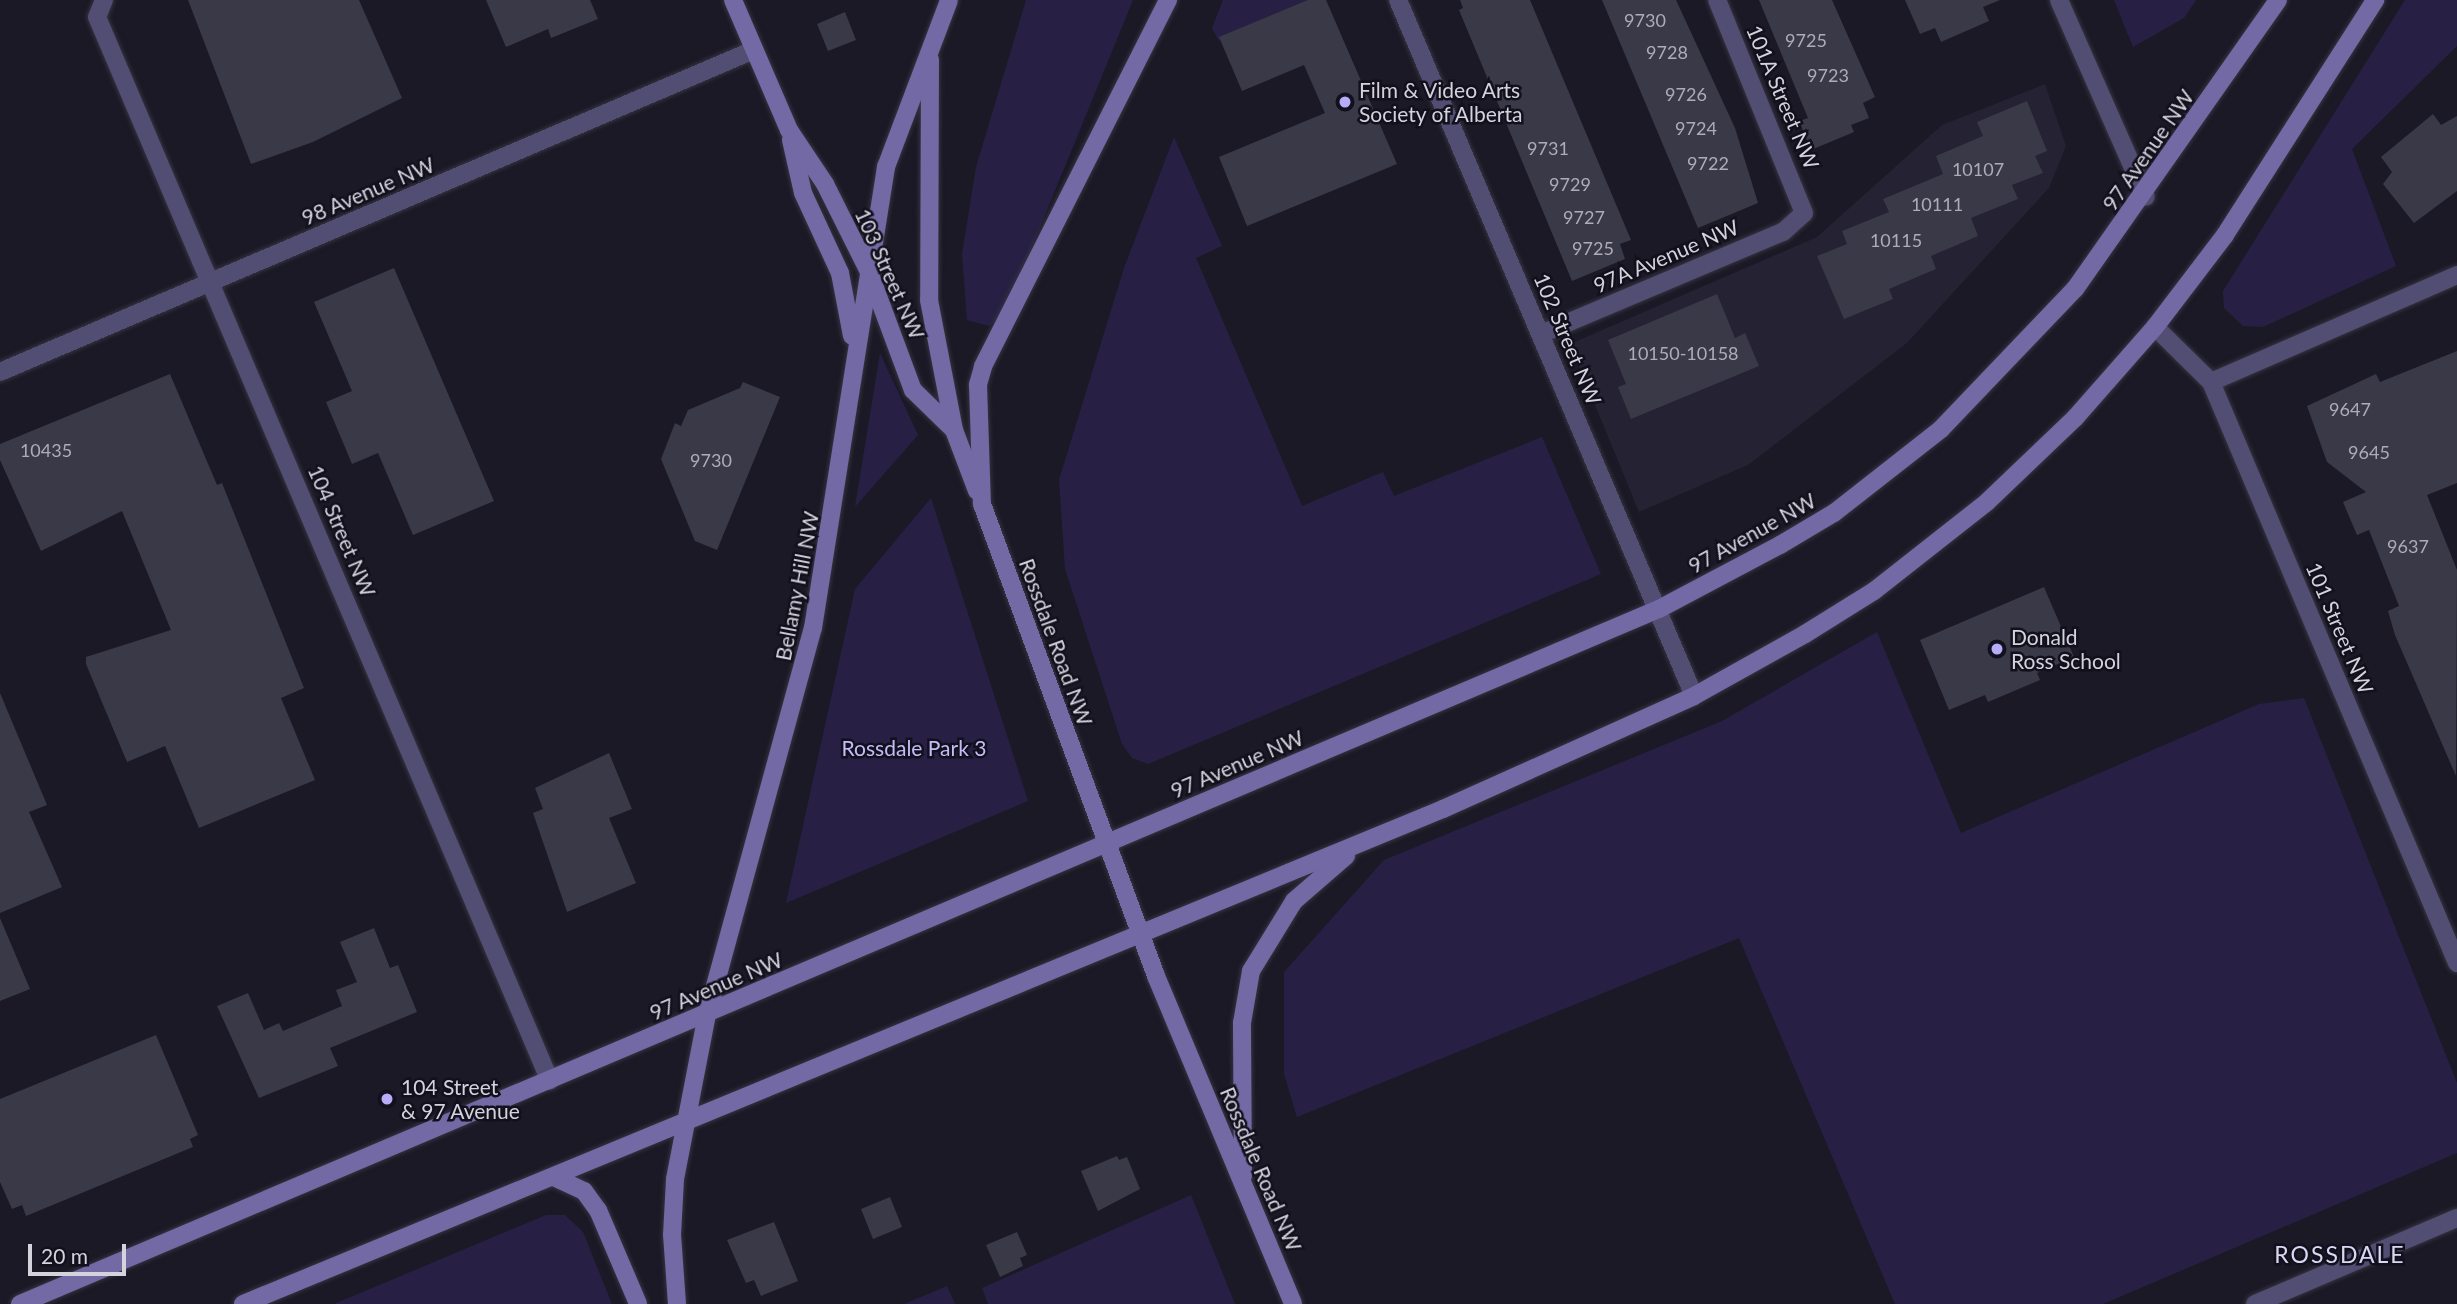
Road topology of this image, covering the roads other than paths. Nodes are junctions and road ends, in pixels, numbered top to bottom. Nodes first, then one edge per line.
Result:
1 (104, 0) edge
2 (733, 0) edge
3 (949, 0) edge
4 (1168, 0) edge
5 (1398, 0) edge
6 (1717, 0) edge
7 (2059, 0) edge
8 (2278, 0) edge
9 (2375, 0) edge
10 (754, 50) junction
11 (930, 56) junction
12 (789, 130) junction
13 (2146, 197) junction
14 (1804, 213) joint
15 (869, 272) junction
16 (2457, 275) edge
17 (212, 281) junction
18 (2155, 327) junction
19 (1541, 334) junction
20 (854, 355) junction
21 (0, 372) edge
22 (2211, 382) junction
23 (954, 430) junction
24 (982, 504) junction
25 (1659, 609) junction
26 (1694, 695) junction
27 (1362, 843) junction
28 (1107, 845) junction
29 (1143, 936) junction
30 (2457, 963) edge
31 (707, 1015) junction
32 (550, 1081) junction
33 (685, 1122) junction
34 (556, 1178) junction
35 (1243, 1186) junction
36 (2457, 1219) edge
37 (20, 1304) edge
38 (243, 1304) edge
39 (638, 1304) edge
40 (677, 1304) edge
41 (1293, 1304) edge
42 (2255, 1304) edge

1 - 17 street, 104 Street NW
2 - 10 main road, 103 Street NW
3 - 11 main road, Bellamy Hill NW
4 - 24 main road, Rossdale Road NW
5 - 19 street, 102 Street NW
6 - 14 street, 101A Street NW
7 - 13 street
8 - 13 main road, 97 Avenue NW
9 - 18 main road
10 - 12 main road, 103 Street NW
10 - 17 street, 98 Avenue NW
11 - 15 main road, Bellamy Hill NW
11 - 23 main road, Bellamy Hill NW
12 - 15 main road, 103 Street NW
12 - 20 main road, 103 Street NW
13 - 25 main road, 97 Avenue NW
14 - 19 street, 97A Avenue NW
15 - 20 main road, Bellamy Hill NW
15 - 23 main road, 103 Street NW
16 - 22 street
17 - 21 street, 98 Avenue NW
17 - 32 street, 104 Street NW
18 - 22 street, 101 Street NW
18 - 26 main road
19 - 25 street, 102 Street NW
20 - 31 main road, Bellamy Hill NW
22 - 30 street, 101 Street NW
23 - 24 main road, Bellamy Hill NW
24 - 28 main road, Rossdale Road NW
25 - 26 street, 102 Street NW
25 - 28 main road, 97 Avenue NW
26 - 27 main road
27 - 29 main road
27 - 35 main road
28 - 29 main road, Rossdale Road NW
28 - 31 main road, 97 Avenue NW
29 - 33 main road
29 - 35 main road, Rossdale Road NW
31 - 32 main road, 97 Avenue NW
31 - 33 main road, Bellamy Hill NW
32 - 37 main road, 97 Avenue NW
33 - 34 main road
33 - 40 main road
34 - 38 main road
34 - 39 main road
35 - 41 main road, Rossdale Road NW
36 - 42 street

